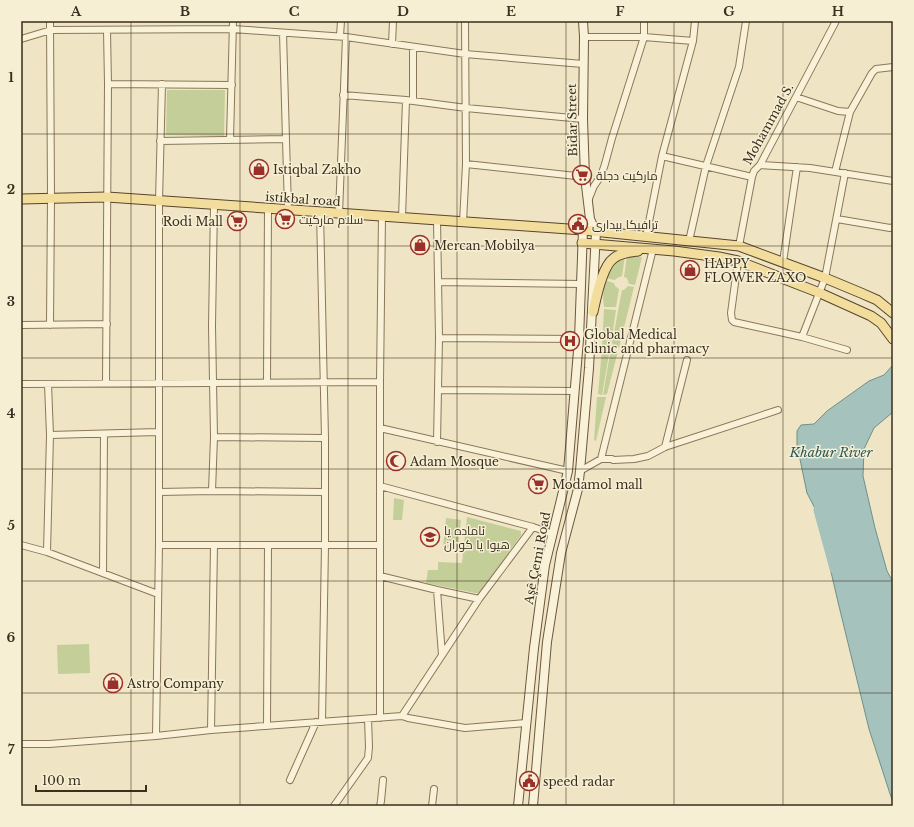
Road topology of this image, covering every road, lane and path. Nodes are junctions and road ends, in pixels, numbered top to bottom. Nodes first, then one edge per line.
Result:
1 (50, 21) edge
2 (197, 21) edge
3 (233, 21) edge
4 (341, 21) edge
5 (393, 21) edge
6 (465, 21) edge
7 (583, 21) edge
8 (644, 21) edge
9 (695, 21) edge
10 (746, 21) edge
11 (836, 21) edge
12 (197, 29) junction
13 (233, 29) junction
14 (50, 30) junction
15 (107, 30) junction
16 (283, 33) junction
17 (343, 37) junction
18 (584, 37) junction
19 (644, 37) junction
20 (21, 39) edge
21 (693, 41) junction
22 (392, 44) junction
23 (413, 47) junction
24 (465, 54) junction
25 (583, 64) junction
26 (893, 67) edge
27 (108, 84) junction
28 (162, 84) junction
29 (232, 85) junction
30 (343, 95) junction
31 (796, 97) junction
32 (410, 100) junction
33 (466, 108) junction
34 (850, 112) junction
35 (583, 119) junction
36 (286, 139) junction
37 (230, 140) junction
38 (160, 141) junction
39 (662, 156) junction
40 (466, 164) junction
41 (760, 165) junction
42 (706, 166) junction
43 (797, 167) junction
44 (835, 172) junction
45 (845, 173) junction
46 (585, 177) junction
47 (752, 177) junction
48 (893, 181) edge
49 (107, 197) junction
50 (52, 198) junction
51 (21, 199) edge
52 (159, 201) junction
53 (587, 202) junction
54 (214, 205) junction
55 (268, 209) junction
56 (288, 210) junction
57 (320, 212) junction
58 (339, 213) junction
59 (382, 216) junction
60 (402, 218) junction
61 (590, 219) junction
62 (837, 219) junction
63 (437, 220) junction
64 (463, 222) junction
65 (893, 227) edge
66 (583, 230) junction
67 (596, 232) junction
68 (646, 237) junction
69 (689, 241) junction
70 (582, 243) junction
71 (595, 244) junction
72 (739, 246) junction
73 (653, 249) junction
74 (738, 261) junction
75 (783, 262) junction
76 (826, 278) junction
77 (438, 282) junction
78 (581, 284) junction
79 (820, 292) junction
80 (593, 312) junction
81 (893, 313) edge
82 (107, 324) junction
83 (21, 325) edge
84 (50, 325) junction
85 (802, 337) junction
86 (439, 338) junction
87 (579, 338) junction
88 (893, 339) edge
89 (847, 350) dead end
90 (687, 360) dead end
91 (267, 382) junction
92 (324, 382) junction
93 (380, 382) junction
94 (106, 383) junction
95 (158, 383) junction
96 (213, 383) junction
97 (21, 384) edge
98 (48, 384) junction
99 (438, 390) junction
100 (575, 391) junction
101 (778, 410) dead end
102 (380, 428) junction
103 (158, 432) junction
104 (104, 434) junction
105 (50, 435) junction
106 (214, 437) junction
107 (325, 438) junction
108 (437, 442) junction
109 (665, 447) junction
110 (601, 459) junction
111 (568, 470) junction
112 (580, 471) junction
113 (380, 486) junction
114 (212, 491) junction
115 (159, 492) junction
116 (325, 492) junction
117 (533, 527) junction
118 (553, 534) junction
119 (21, 544) edge
120 (159, 545) junction
121 (214, 545) junction
122 (268, 545) junction
123 (325, 545) junction
124 (380, 545) junction
125 (47, 552) junction
126 (103, 574) junction
127 (380, 576) junction
128 (437, 590) junction
129 (158, 594) junction
130 (479, 599) junction
131 (442, 655) junction
132 (402, 716) junction
133 (380, 718) junction
134 (368, 719) junction
135 (319, 722) junction
136 (526, 723) junction
137 (267, 726) junction
138 (211, 730) junction
139 (156, 736) junction
140 (21, 744) edge
141 (290, 780) dead end
142 (383, 780) dead end
143 (434, 789) dead end
144 (334, 806) edge
145 (380, 806) edge
146 (432, 806) edge
147 (518, 806) edge
148 (533, 806) edge

1 - 14 street
2 - 12 street
3 - 13 street
4 - 17 street
5 - 22 street
6 - 24 street
7 - 18 main road, Bidar Street
8 - 19 street
9 - 21 street
10 - 42 street
11 - 31 street, Mohammad S.
12 - 13 street
12 - 15 street
13 - 16 street
13 - 29 street
14 - 15 street
14 - 20 street
14 - 50 street
15 - 27 street
16 - 17 street
16 - 36 street
17 - 22 street
17 - 30 street
18 - 19 street
18 - 25 main road, Bidar Street
19 - 21 street
19 - 53 street
21 - 39 street
22 - 23 street
23 - 24 street
23 - 32 street
24 - 25 street
24 - 33 street
25 - 35 main road, Bidar Street
26 - 34 street
27 - 28 street
27 - 49 street
28 - 29 street
28 - 38 street
29 - 37 street
30 - 32 street
30 - 58 street
31 - 34 street
31 - 41 street, Mohammad S.
32 - 33 street
32 - 60 street
33 - 35 street
33 - 40 street
34 - 44 street
35 - 46 main road, Bidar Street
36 - 37 street
36 - 56 street
37 - 38 street
38 - 52 street
39 - 42 street
39 - 68 street
40 - 46 street
40 - 64 street
41 - 43 street
41 - 47 street, Mohammad S.
42 - 47 street
42 - 69 street
43 - 44 street
43 - 75 street
44 - 45 street
45 - 48 street
45 - 62 street
46 - 53 main road, Bidar Street
47 - 72 street, Mohammad S.
49 - 50 main road, istikbal road
49 - 52 main road, istikbal road
49 - 82 street
50 - 51 main road, istikbal road
50 - 84 street
52 - 54 main road, istikbal road
52 - 95 street
53 - 61 main road, Bidar Street
54 - 55 main road, istikbal road
54 - 96 street
55 - 56 main road, istikbal road
55 - 91 street
56 - 57 main road, istikbal road
57 - 58 main road, istikbal road
57 - 92 street
58 - 59 main road, istikbal road
59 - 60 main road, istikbal road
59 - 93 street
60 - 63 main road, istikbal road
61 - 66 main road
61 - 67 main road, Bidar Street
62 - 65 street
62 - 76 street
63 - 64 main road, istikbal road
63 - 77 street
64 - 66 main road, istikbal road
66 - 67 main road, istikbal road
66 - 70 main road, Aşê Çemi Road
67 - 68 main road, istikbal road
67 - 71 main road, Aşê Çemi Road
68 - 69 main road, istikbal road
69 - 72 main road, istikbal road
70 - 71 main road
70 - 78 main road, Aşê Çemi Road
71 - 73 main road
71 - 80 main road, Aşê Çemi Road
72 - 75 main road, istikbal road
73 - 74 main road
73 - 80 main road
73 - 110 street
74 - 79 main road
74 - 85 street
75 - 76 main road, istikbal road
76 - 79 street
76 - 81 main road, istikbal road
77 - 78 street
77 - 86 street
78 - 87 main road, Aşê Çemi Road
79 - 85 street
79 - 88 main road
80 - 112 main road, Aşê Çemi Road
82 - 84 street
82 - 94 street
83 - 84 street
85 - 89 street
86 - 87 street
86 - 99 street
87 - 100 main road, Aşê Çemi Road
90 - 109 street
91 - 92 street
91 - 96 street
92 - 93 street
92 - 107 street
93 - 102 street
94 - 95 street
94 - 98 street
95 - 96 street
95 - 103 street
96 - 106 street
97 - 98 street
98 - 105 street
99 - 100 street
99 - 108 street
100 - 111 main road, Aşê Çemi Road
101 - 109 street
102 - 108 street
102 - 113 street
103 - 104 street
103 - 115 street
104 - 105 street
104 - 126 street
105 - 125 street
106 - 107 street
106 - 114 street
107 - 116 street
108 - 111 street
109 - 110 street
110 - 112 street
111 - 118 main road, Aşê Çemi Road
112 - 148 main road, Aşê Çemi Road
113 - 117 street
113 - 124 street
114 - 115 street
114 - 116 street
115 - 120 street
116 - 123 street
117 - 118 street
117 - 130 street
118 - 136 main road, Aşê Çemi Road
119 - 125 street
120 - 121 street
120 - 129 street
121 - 122 street
121 - 138 street
122 - 123 street
122 - 137 street
123 - 124 street
123 - 135 street
124 - 127 street
125 - 126 street
126 - 129 street
127 - 128 street
127 - 133 street
128 - 130 street
128 - 131 street
129 - 139 street
130 - 131 street
131 - 132 street
132 - 133 street
132 - 136 street
133 - 134 street
134 - 135 street
134 - 144 street
135 - 137 street
135 - 141 street
136 - 147 main road, Aşê Çemi Road
137 - 138 street
138 - 139 street
139 - 140 street
142 - 145 street
143 - 146 street

